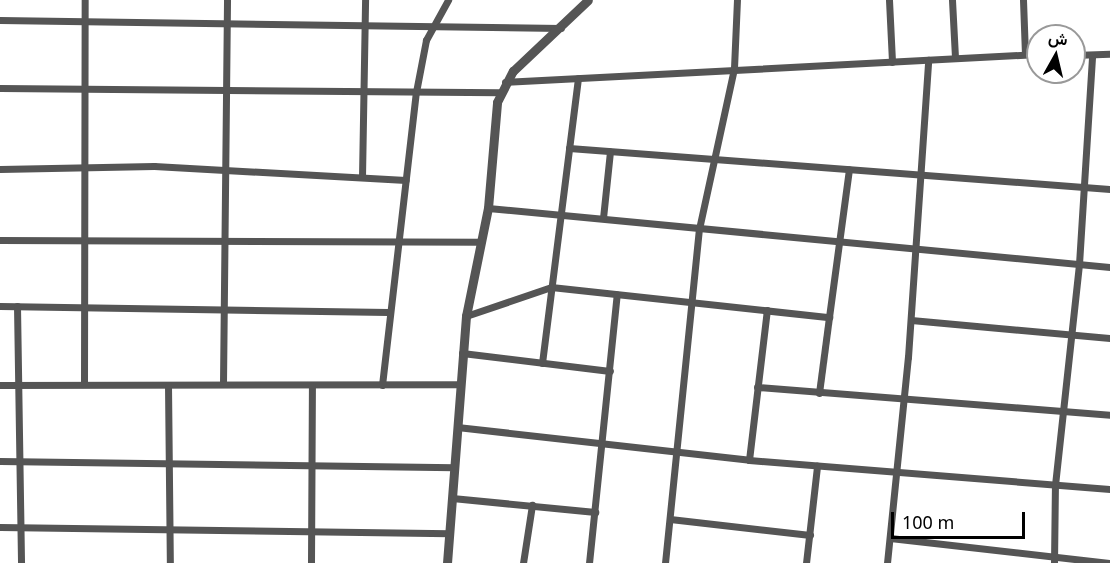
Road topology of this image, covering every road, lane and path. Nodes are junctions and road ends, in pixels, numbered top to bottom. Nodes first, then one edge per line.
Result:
1 (85, 0) edge
2 (227, 0) edge
3 (365, 0) edge
4 (448, 0) edge
5 (588, 0) edge
6 (737, 0) edge
7 (889, 0) edge
8 (952, 0) edge
9 (1023, 0) edge
10 (0, 20) edge
11 (85, 21) junction
12 (226, 21) junction
13 (365, 25) junction
14 (434, 26) junction
15 (562, 28) junction
16 (1025, 54) joint
17 (1110, 54) edge
18 (1086, 55) edge
19 (1092, 55) junction
20 (955, 58) junction
21 (928, 60) junction
22 (892, 62) junction
23 (734, 68) junction
24 (578, 78) junction
25 (505, 82) junction
26 (0, 88) edge
27 (228, 88) junction
28 (84, 89) junction
29 (364, 89) junction
30 (416, 92) junction
31 (499, 92) junction
32 (569, 148) junction
33 (610, 152) junction
34 (711, 160) junction
35 (0, 168) edge
36 (84, 168) junction
37 (849, 169) junction
38 (226, 170) junction
39 (923, 175) junction
40 (362, 177) junction
41 (406, 180) junction
42 (1086, 187) junction
43 (1110, 189) edge
44 (488, 208) junction
45 (560, 214) junction
46 (603, 218) junction
47 (699, 229) junction
48 (0, 240) edge
49 (84, 241) junction
50 (226, 242) junction
51 (481, 242) junction
52 (397, 244) junction
53 (839, 244) junction
54 (916, 251) junction
55 (1079, 264) junction
56 (1110, 267) edge
57 (551, 287) junction
58 (617, 294) junction
59 (692, 302) junction
60 (0, 306) edge
61 (17, 306) junction
62 (84, 307) junction
63 (224, 310) junction
64 (767, 310) junction
65 (388, 312) junction
66 (466, 316) junction
67 (829, 317) junction
68 (911, 320) junction
69 (1072, 335) junction
70 (1110, 338) edge
71 (462, 353) junction
72 (542, 363) junction
73 (610, 370) junction
74 (84, 384) junction
75 (223, 384) junction
76 (461, 384) junction
77 (0, 385) edge
78 (19, 385) junction
79 (168, 385) junction
80 (312, 385) junction
81 (382, 385) junction
82 (757, 387) junction
83 (819, 393) junction
84 (904, 400) junction
85 (1063, 412) junction
86 (1110, 415) edge
87 (457, 427) junction
88 (601, 441) junction
89 (678, 451) junction
90 (749, 460) junction
91 (0, 461) edge
92 (22, 462) junction
93 (309, 463) junction
94 (169, 464) junction
95 (817, 466) junction
96 (454, 467) junction
97 (898, 470) junction
98 (1055, 484) junction
99 (1110, 489) edge
100 (452, 498) junction
101 (532, 505) junction
102 (595, 512) junction
103 (670, 519) junction
104 (0, 527) edge
105 (22, 528) junction
106 (169, 529) junction
107 (310, 531) junction
108 (449, 533) junction
109 (810, 536) junction
110 (890, 538) junction
111 (1055, 554) junction
112 (21, 563) edge
113 (170, 563) edge
114 (311, 563) edge
115 (447, 563) edge
116 (524, 563) edge
117 (590, 563) edge
118 (665, 563) edge
119 (806, 563) edge
120 (886, 563) edge
121 (1054, 563) edge
122 (1110, 563) edge

1 - 11 street
2 - 12 street
3 - 13 street
4 - 14 street
5 - 15 street
6 - 23 street
7 - 22 street
8 - 20 street
9 - 16 street
10 - 11 street
11 - 12 street
11 - 28 street
12 - 13 street
12 - 27 street
13 - 14 street
13 - 29 street
14 - 15 street
14 - 30 street
15 - 25 street
16 - 20 street
17 - 19 street
18 - 19 street
19 - 42 street
20 - 21 street
21 - 22 street
21 - 39 street
22 - 23 street
23 - 24 street
23 - 34 street
24 - 25 street
24 - 32 street
25 - 31 street
26 - 28 street
27 - 28 street
27 - 29 street
27 - 38 street
28 - 36 street
29 - 30 street
29 - 40 street
30 - 31 street
30 - 41 street
31 - 44 street
32 - 33 street
32 - 45 street
33 - 34 street
33 - 46 street
34 - 37 street
34 - 47 street
35 - 36 street
36 - 38 street
36 - 49 street
37 - 39 street
37 - 53 street
38 - 40 street
38 - 50 street
39 - 42 street
39 - 54 street
40 - 41 street
41 - 52 street
42 - 43 street
42 - 55 street
44 - 45 street
44 - 51 street
45 - 46 street
45 - 57 street
46 - 47 street
47 - 53 street
47 - 59 street
48 - 49 street
49 - 50 street
49 - 62 street
50 - 52 street
50 - 63 street
51 - 52 street
51 - 66 street
52 - 65 street
53 - 54 street
53 - 67 street
54 - 55 street
54 - 68 street
55 - 56 street
55 - 69 street
57 - 58 street
57 - 66 street
57 - 72 street
58 - 59 street
58 - 73 street
59 - 64 street
59 - 89 street
60 - 61 street
61 - 62 street
61 - 78 street
62 - 63 street
62 - 74 street
63 - 65 street
63 - 75 street
64 - 67 street
64 - 82 street
65 - 81 street
66 - 71 street
67 - 83 street
68 - 69 street
68 - 84 street
69 - 70 street
69 - 85 street
71 - 72 street
71 - 76 street
72 - 73 street
73 - 88 street
74 - 78 street
74 - 79 street
75 - 79 street
75 - 80 street
76 - 81 street
76 - 87 street
77 - 78 street
78 - 92 street
79 - 94 street
80 - 81 street
80 - 93 street
82 - 83 street
82 - 90 street
83 - 84 street
84 - 85 street
84 - 97 street
85 - 86 street
85 - 98 street
87 - 88 street
87 - 96 street
88 - 89 street
88 - 102 street
89 - 90 street
89 - 103 street
90 - 95 street
91 - 92 street
92 - 94 street
92 - 105 street
93 - 94 street
93 - 96 street
93 - 107 street
94 - 106 street
95 - 97 street
95 - 109 street
96 - 100 street
97 - 98 street
97 - 110 street
98 - 99 street
98 - 111 street
100 - 101 street
100 - 108 street
101 - 102 street
101 - 116 street
102 - 117 street
103 - 109 street
103 - 118 street
104 - 105 street
105 - 106 street
105 - 112 street
106 - 107 street
106 - 113 street
107 - 108 street
107 - 114 street
108 - 115 street
109 - 119 street
110 - 111 street
110 - 120 street
111 - 121 street
111 - 122 street

